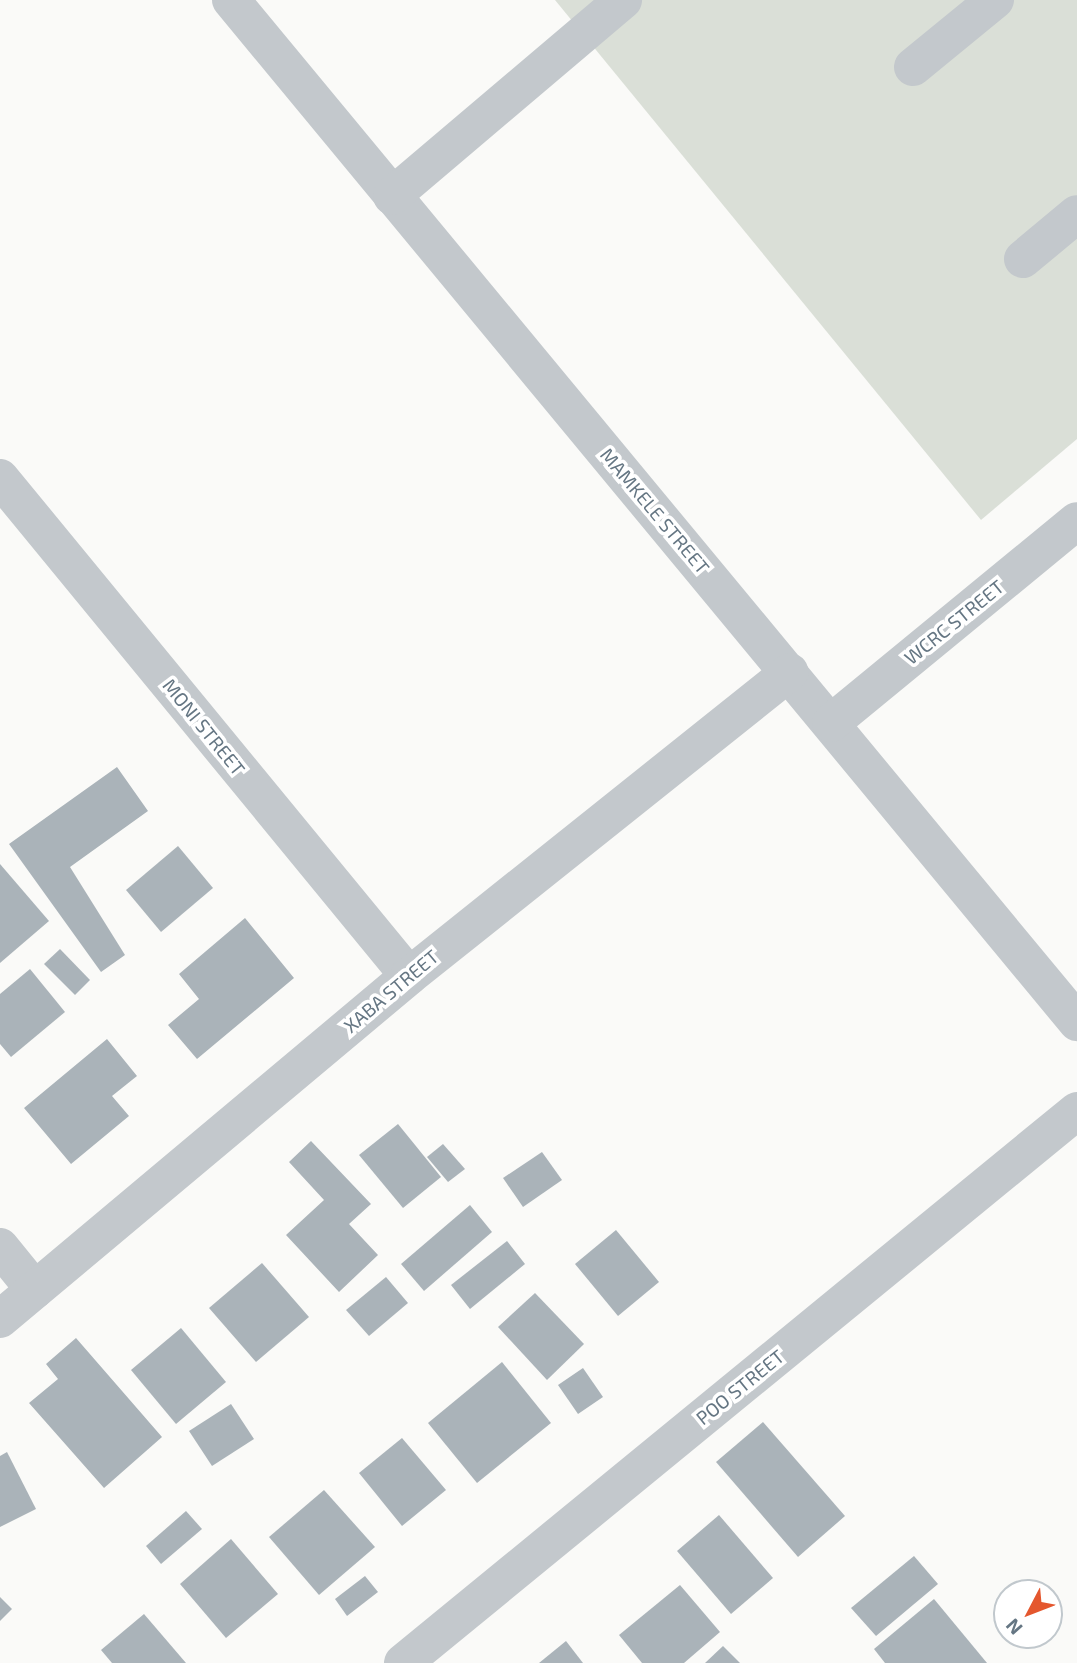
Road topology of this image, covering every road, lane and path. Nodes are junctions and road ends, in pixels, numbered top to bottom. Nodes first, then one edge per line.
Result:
1 (231, 0) edge
2 (623, 0) edge
3 (995, 0) edge
4 (913, 67) dead end
5 (392, 196) junction
6 (1077, 214) edge
7 (1023, 259) dead end
8 (0, 478) edge
9 (1077, 521) edge
10 (790, 672) junction
11 (831, 723) junction
12 (409, 976) junction
13 (1077, 1022) edge
14 (1077, 1111) edge
15 (0, 1247) edge
16 (35, 1290) junction
17 (0, 1319) edge
18 (403, 1663) edge

1 - 5 street, MAMKELE STREET
2 - 5 street
3 - 4 street
5 - 10 street, MAMKELE STREET
6 - 7 street
8 - 12 street, MONI STREET
9 - 11 street, WCRC STREET
10 - 11 street, MAMKELE STREET
10 - 12 street, XABA STREET
11 - 13 street, MAMKELE STREET
12 - 16 street, XABA STREET
14 - 18 street, POO STREET
15 - 16 street
16 - 17 street, XABA STREET

